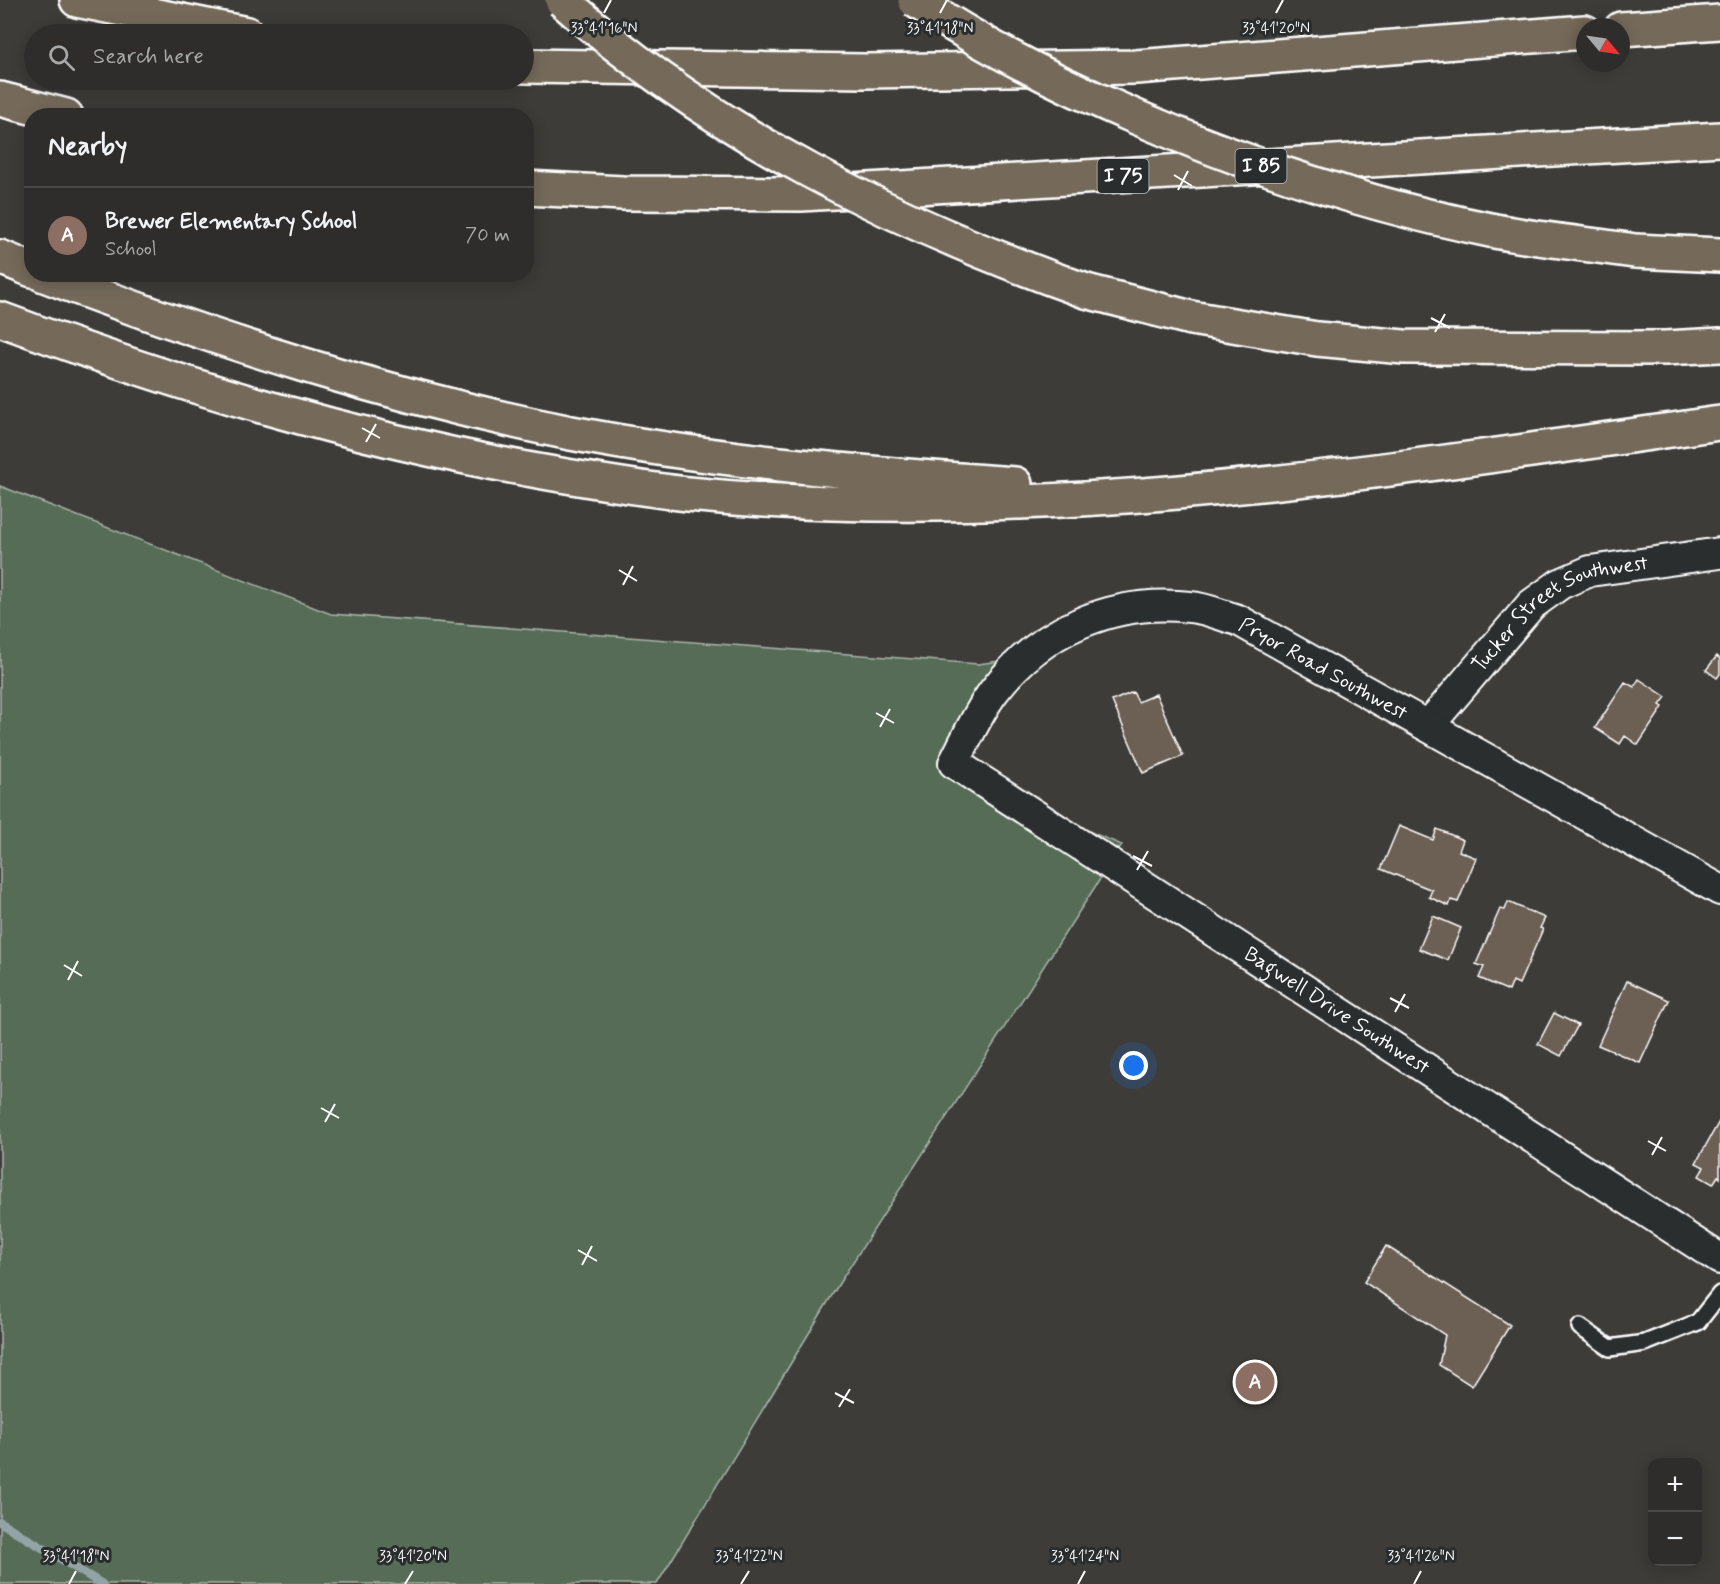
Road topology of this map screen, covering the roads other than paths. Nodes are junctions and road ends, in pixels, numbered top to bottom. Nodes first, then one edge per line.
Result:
1 (77, 0) edge
2 (562, 0) edge
3 (915, 0) edge
4 (1720, 22) edge
5 (197, 24) edge
6 (1630, 29) edge
7 (1576, 33) edge
8 (534, 66) edge
9 (0, 99) edge
10 (35, 108) edge
11 (1720, 140) edge
12 (534, 188) edge
13 (1720, 255) edge
14 (0, 257) edge
15 (24, 267) edge
16 (63, 282) edge
17 (0, 319) edge
18 (1720, 345) edge
19 (1720, 423) edge
20 (1271, 483) junction
21 (1720, 553) edge
22 (1428, 726) junction
23 (954, 763) joint
24 (1720, 890) edge
25 (1720, 1259) edge
26 (1720, 1294) edge
27 (1580, 1327) dead end

1 - 5 highway
2 - 18 highway, bridge
3 - 13 highway, I 85, bridge
4 - 6 highway
7 - 8 highway
9 - 10 highway
11 - 12 highway, I 75
14 - 15 highway
16 - 20 highway
17 - 20 highway
19 - 20 highway
21 - 22 street, Tucker Street Southwest
22 - 23 street, Pryor Road Southwest
22 - 24 street, Pryor Road Southwest
23 - 25 street, Bagwell Drive Southwest
26 - 27 lane

